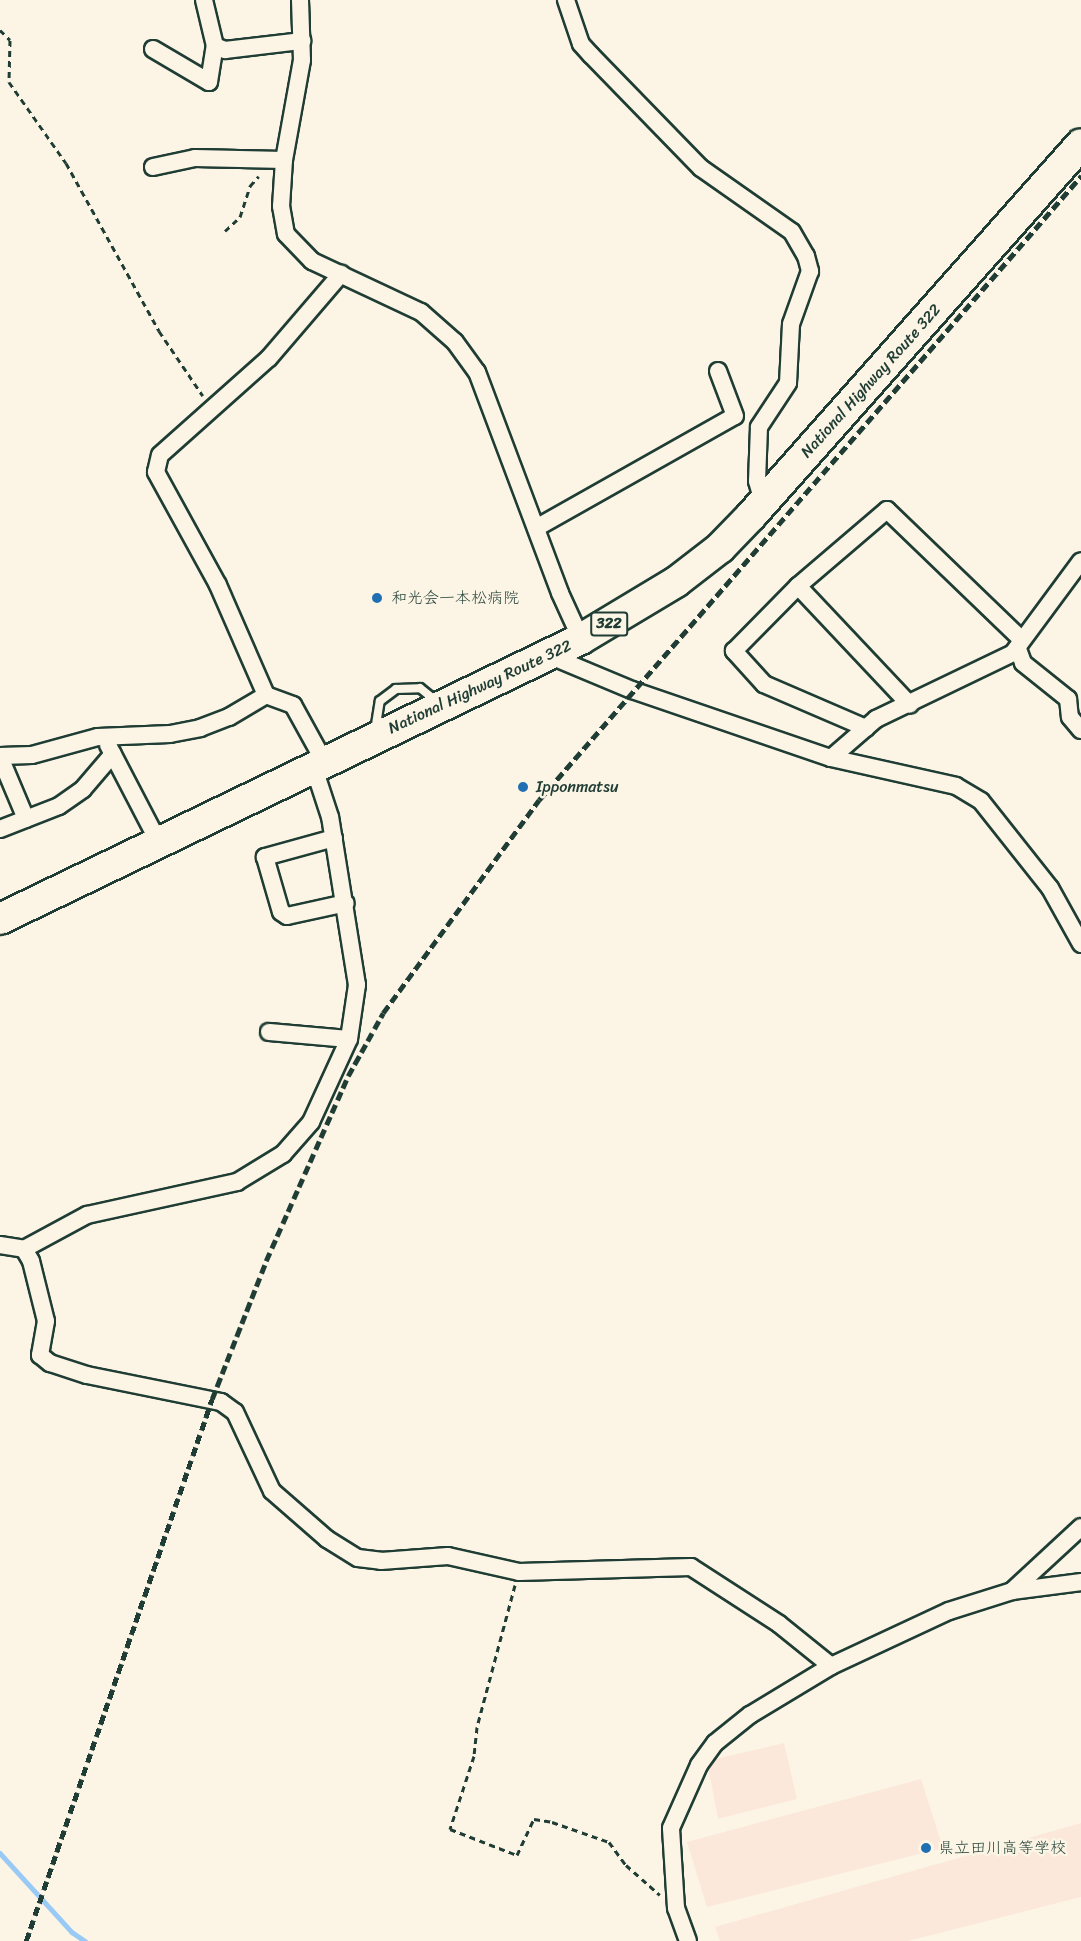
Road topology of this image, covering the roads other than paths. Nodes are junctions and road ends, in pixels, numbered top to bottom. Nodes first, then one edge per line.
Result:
1 (204, 0) edge
2 (300, 0) edge
3 (566, 0) edge
4 (302, 41) junction
5 (215, 46) junction
6 (153, 49) dead end
7 (1081, 144) edge
8 (280, 160) junction
9 (153, 167) dead end
10 (341, 274) junction
11 (718, 371) dead end
12 (763, 502) junction
13 (536, 528) junction
14 (1081, 561) edge
15 (798, 586) junction
16 (581, 639) junction
17 (1020, 645) junction
18 (547, 654) junction
19 (266, 695) junction
20 (910, 705) junction
21 (866, 728) junction
22 (1081, 730) edge
23 (103, 736) junction
24 (112, 754) junction
25 (0, 757) edge
26 (831, 758) junction
27 (319, 765) junction
28 (26, 819) junction
29 (0, 829) edge
30 (334, 838) junction
31 (159, 843) junction
32 (345, 903) junction
33 (0, 920) edge
34 (1081, 944) edge
35 (269, 1032) dead end
36 (349, 1039) junction
37 (0, 1245) edge
38 (24, 1249) junction
39 (1081, 1527) edge
40 (1081, 1582) edge
41 (1012, 1591) junction
42 (831, 1666) junction
43 (688, 1941) edge

1 - 5 street
2 - 4 street
3 - 12 street
4 - 5 street
4 - 8 street
5 - 6 street
7 - 12 highway, National Highway Route 322 / 322
8 - 9 street
8 - 10 street
10 - 13 street
10 - 19 street
11 - 13 street
12 - 16 highway, National Highway Route 322 / 322
13 - 16 street
14 - 17 street
15 - 17 street
15 - 20 street
15 - 21 street
16 - 18 highway, National Highway Route 322 / 322
17 - 20 street
17 - 22 street
18 - 26 street
18 - 27 highway, National Highway Route 322 / 322
19 - 23 street
19 - 27 street
20 - 21 street
21 - 26 street
23 - 24 street
23 - 25 street
24 - 28 street
24 - 31 street
25 - 28 street
26 - 34 street
27 - 30 street
27 - 31 highway, National Highway Route 322 / 322
28 - 29 street
30 - 32 street
30 - 32 street
31 - 33 highway, National Highway Route 322 / 322
32 - 36 street
35 - 36 street
36 - 38 street
37 - 38 street
38 - 42 street
39 - 41 street
40 - 41 street
41 - 42 street
42 - 43 street

